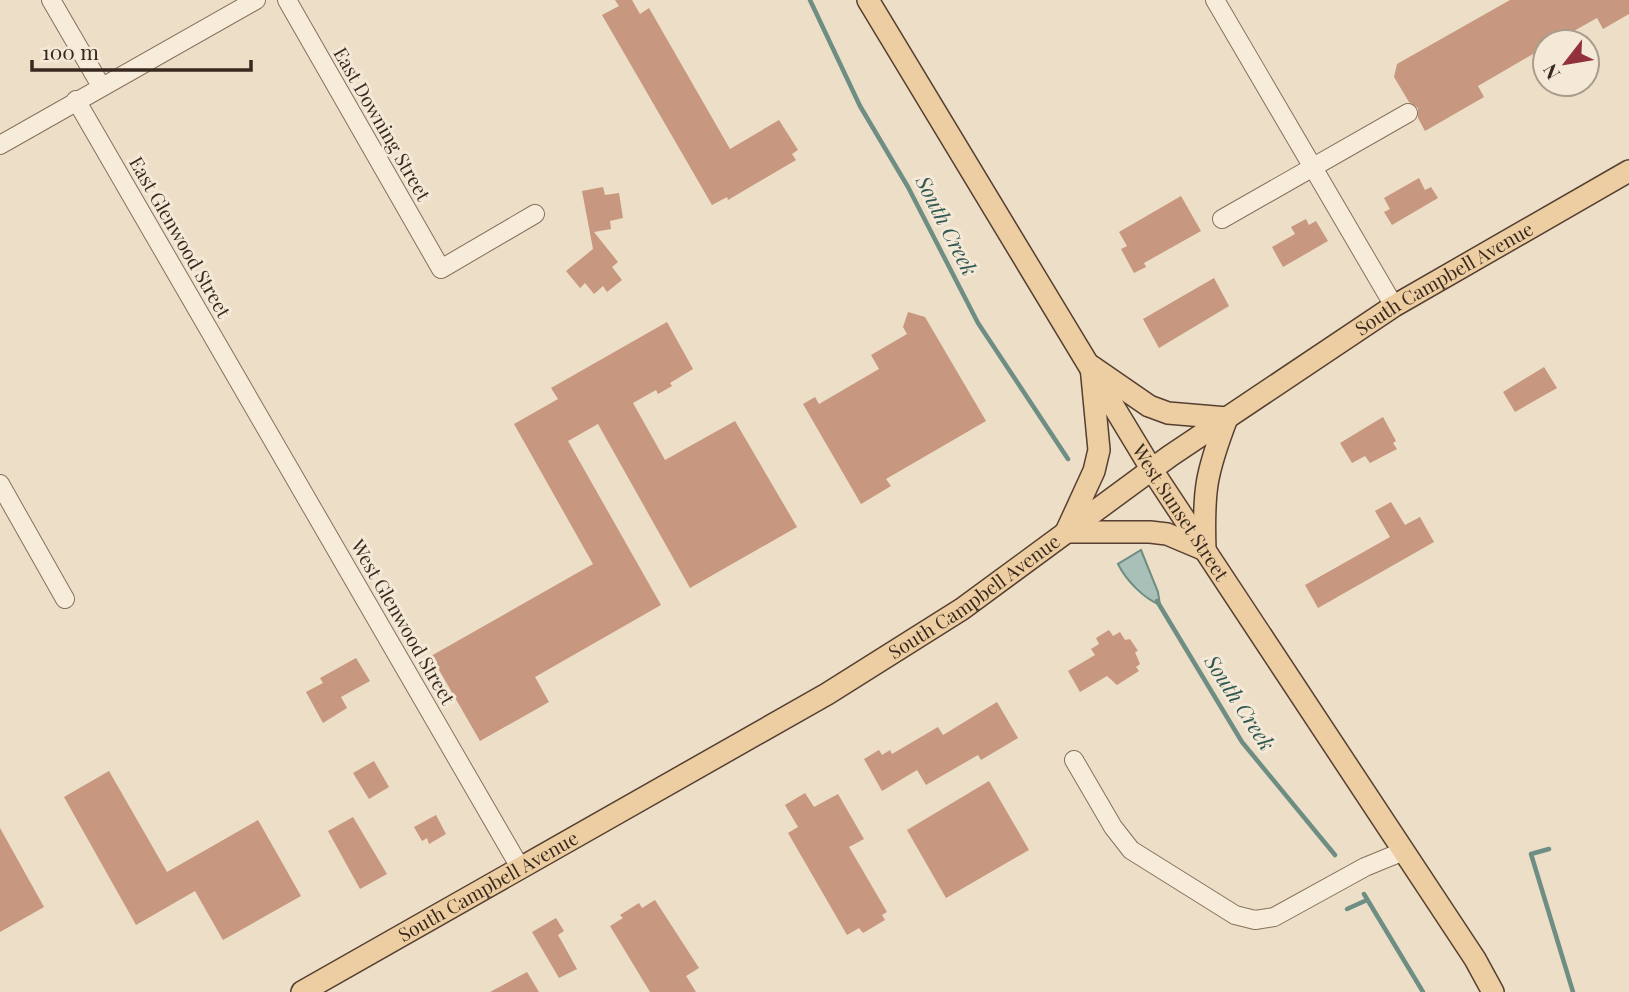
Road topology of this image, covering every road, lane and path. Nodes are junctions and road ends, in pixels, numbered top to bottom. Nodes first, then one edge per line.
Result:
1 (51, 0) edge
2 (256, 0) edge
3 (287, 0) edge
4 (868, 0) edge
5 (1215, 0) edge
6 (101, 86) junction
7 (76, 100) junction
8 (1408, 113) dead end
9 (0, 145) edge
10 (1313, 168) junction
11 (1629, 171) edge
12 (534, 214) dead end
13 (1222, 219) dead end
14 (1394, 306) junction
15 (1091, 366) junction
16 (248, 396) joint
17 (1227, 418) junction
18 (1152, 470) junction
19 (0, 484) edge
20 (1066, 532) junction
21 (1205, 550) junction
22 (65, 599) dead end
23 (1074, 760) dead end
24 (1404, 851) junction
25 (521, 869) junction
26 (302, 992) edge
27 (1493, 992) edge

1 - 6 street
2 - 6 street
3 - 12 street, East Downing Street
4 - 15 main road, West Sunset Street
5 - 10 street
6 - 7 street
7 - 9 street
7 - 16 street, East Glenwood Street
8 - 10 street
10 - 13 street
10 - 14 street
11 - 14 main road, South Campbell Avenue
14 - 17 main road, South Campbell Avenue
15 - 17 main road
15 - 18 main road, West Sunset Street
15 - 20 main road
16 - 25 street, West Glenwood Street
17 - 18 main road, South Campbell Avenue
17 - 21 main road
18 - 20 main road, South Campbell Avenue
18 - 21 main road, West Sunset Street
19 - 22 street
20 - 21 main road
20 - 25 main road, South Campbell Avenue
21 - 24 main road, West Sunset Street
23 - 24 street
24 - 27 main road, West Sunset Street
25 - 26 main road, South Campbell Avenue

